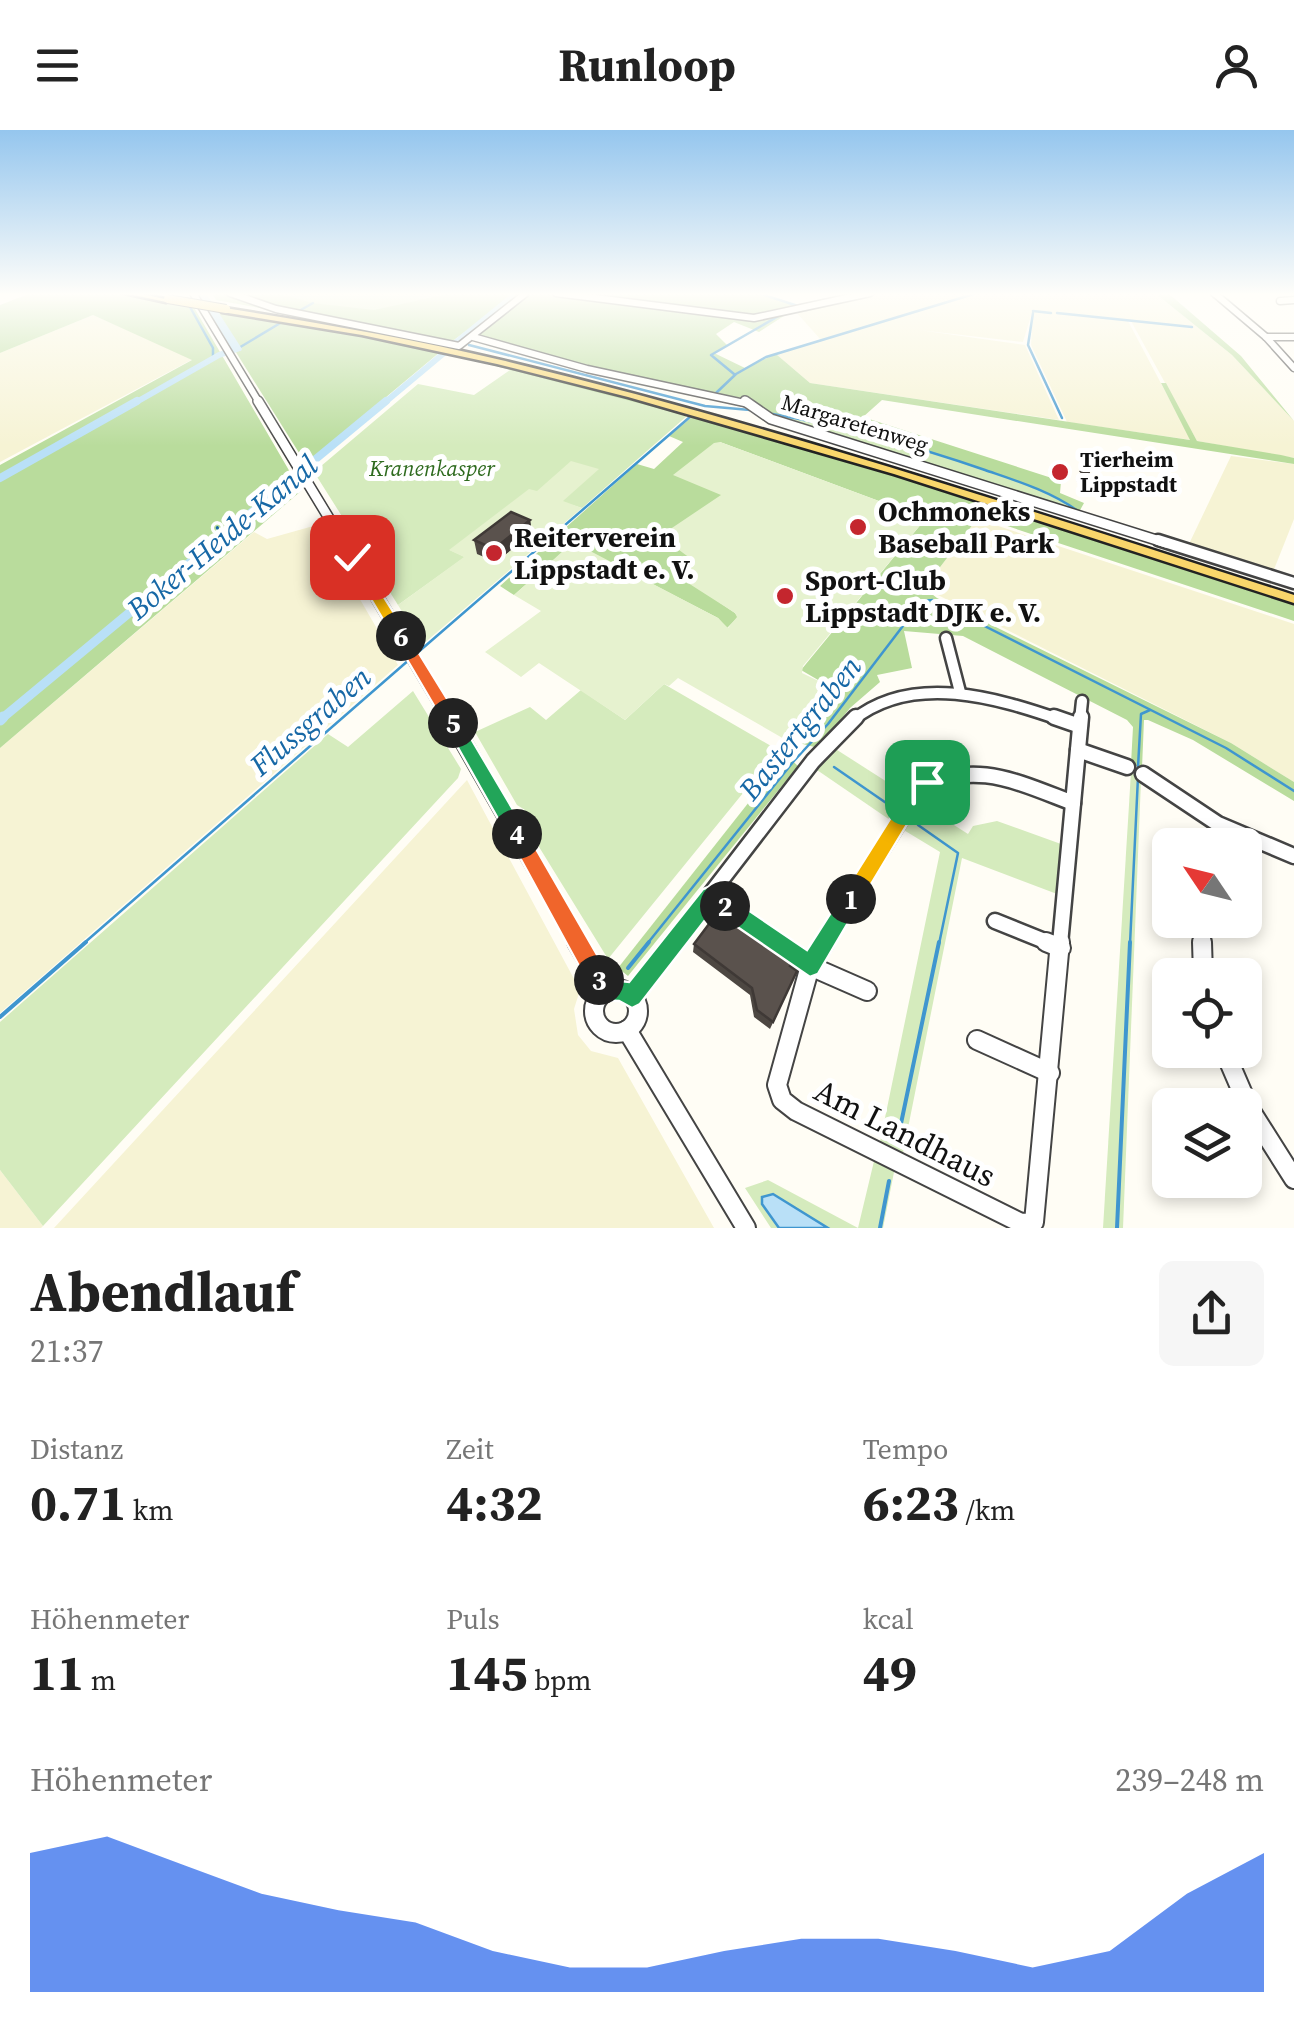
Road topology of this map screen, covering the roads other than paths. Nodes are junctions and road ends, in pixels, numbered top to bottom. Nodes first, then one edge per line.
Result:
1 (223, 344) edge
2 (422, 344) edge
3 (495, 344) edge
4 (1273, 344) edge
5 (1294, 368) edge
6 (1294, 583) edge
7 (1294, 596) edge
8 (946, 638) dead end
9 (960, 692) junction
10 (1082, 700) dead end
11 (1080, 726) junction
12 (1078, 750) junction
13 (1127, 766) dead end
14 (1144, 774) dead end
15 (1073, 803) junction
16 (1220, 828) edge
17 (1262, 847) edge
18 (1294, 856) edge
19 (711, 896) junction
20 (995, 920) dead end
21 (1061, 948) junction
22 (810, 966) junction
23 (867, 990) dead end
24 (606, 992) junction
25 (632, 996) junction
26 (627, 1030) junction
27 (977, 1040) dead end
28 (1232, 1068) edge
29 (1050, 1073) junction
30 (1294, 1179) edge
31 (1020, 1226) edge
32 (746, 1228) edge

1 - 24 street
2 - 7 main road, bridge
3 - 6 street, Margaretenweg
4 - 5 street
8 - 9 street
9 - 11 street
9 - 19 street
10 - 11 street
11 - 12 street
12 - 13 street
12 - 15 street
14 - 16 street
15 - 21 street
15 - 22 street, Am Landhaus
17 - 18 street
19 - 22 street
19 - 25 street
20 - 21 street
21 - 29 street
22 - 23 street
22 - 31 street, Am Landhaus
24 - 25 street
24 - 26 street
25 - 26 street
26 - 32 street
27 - 29 street
28 - 30 street
29 - 31 street

